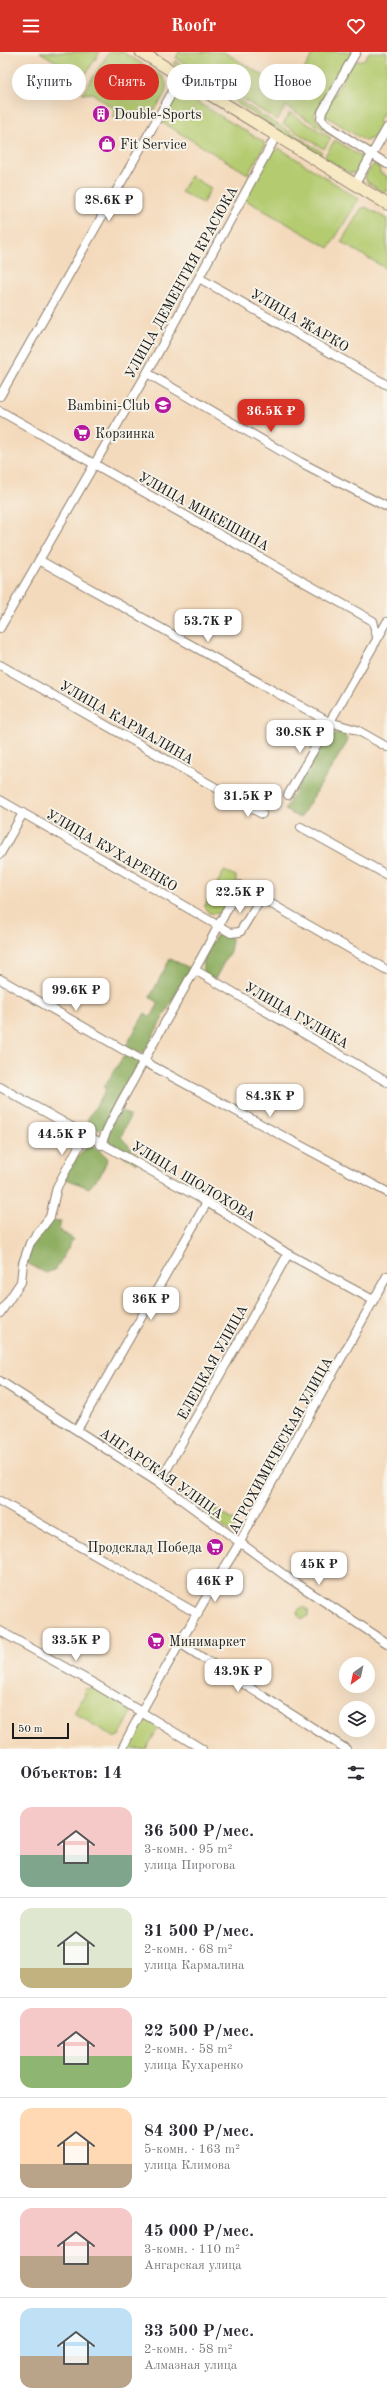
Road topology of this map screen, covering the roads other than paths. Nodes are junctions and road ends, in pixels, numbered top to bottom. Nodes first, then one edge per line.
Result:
1 (141, 52) edge
2 (356, 52) edge
3 (167, 68) edge
4 (168, 100) edge
5 (218, 100) edge
6 (387, 128) edge
7 (276, 136) junction
8 (372, 155) junction
9 (387, 164) edge
10 (355, 184) junction
11 (387, 204) edge
12 (200, 278) junction
13 (146, 373) junction
14 (387, 385) edge
15 (0, 396) edge
16 (0, 411) edge
17 (94, 464) junction
18 (387, 507) edge
19 (39, 560) junction
20 (387, 622) edge
21 (0, 628) edge
22 (377, 637) junction
23 (387, 638) edge
24 (0, 665) edge
25 (329, 722) junction
26 (387, 747) edge
27 (288, 795) dead end
28 (0, 800) edge
29 (23, 813) junction
30 (262, 814) dead end
31 (301, 827) dead end
32 (0, 854) edge
33 (387, 875) edge
34 (239, 885) dead end
35 (217, 926) junction
36 (195, 970) junction
37 (387, 970) edge
38 (0, 979) edge
39 (143, 1061) junction
40 (387, 1082) edge
41 (0, 1087) edge
42 (85, 1136) junction
43 (101, 1144) junction
44 (387, 1192) edge
45 (207, 1202) junction
46 (288, 1254) junction
47 (387, 1276) edge
48 (373, 1300) junction
49 (0, 1313) edge
50 (0, 1381) edge
51 (77, 1430) junction
52 (159, 1483) junction
53 (0, 1502) edge
54 (241, 1544) junction
55 (198, 1614) junction
56 (0, 1631) edge
57 (387, 1643) edge
58 (181, 1644) junction
59 (141, 1711) junction
60 (122, 1749) edge
61 (202, 1749) edge
62 (346, 1749) edge

1 - 3 main road
2 - 8 street
4 - 15 street
5 - 7 main road
6 - 8 street
7 - 10 main road
7 - 12 street, УЛИЦА ДЕМЕНТИЯ КРАСЮКА
8 - 9 street
8 - 10 street
10 - 11 main road
12 - 13 street, УЛИЦА ДЕМЕНТИЯ КРАСЮКА
12 - 14 street, УЛИЦА ЖАРКО
13 - 17 street, УЛИЦА ДЕМЕНТИЯ КРАСЮКА
13 - 18 street
16 - 17 street, УЛИЦА МИКЕШИНА
17 - 19 street, УЛИЦА ДЕМЕНТИЯ КРАСЮКА
17 - 22 street, УЛИЦА МИКЕШИНА
19 - 21 street, УЛИЦА ДЕМЕНТИЯ КРАСЮКА
19 - 25 street
20 - 22 street
22 - 23 street
22 - 25 street
24 - 30 street, УЛИЦА КАРМАЛИНА
25 - 26 street
25 - 27 street
28 - 29 street, УЛИЦА КУХАРЕНКО
29 - 32 street
29 - 35 street, УЛИЦА КУХАРЕНКО
31 - 33 street
34 - 35 street
35 - 36 street
35 - 37 street, УЛИЦА КУХАРЕНКО
36 - 39 street
36 - 40 street, УЛИЦА ГУЛИКА
38 - 39 street
39 - 43 street
39 - 44 street
41 - 42 street, УЛИЦА ШОЛОХОВА
42 - 43 street, УЛИЦА ШОЛОХОВА
42 - 49 street
43 - 45 street, УЛИЦА ШОЛОХОВА
45 - 46 street, УЛИЦА ШОЛОХОВА
45 - 51 street
46 - 48 street, УЛИЦА ШОЛОХОВА
46 - 52 street, ЕЛЕЦКАЯ УЛИЦА
47 - 48 street, АГРОХИМИЧЕСКАЯ УЛИЦА
48 - 54 street, АГРОХИМИЧЕСКАЯ УЛИЦА
50 - 51 street, АНГАРСКАЯ УЛИЦА
51 - 52 street, АНГАРСКАЯ УЛИЦА
52 - 54 street, АНГАРСКАЯ УЛИЦА
53 - 55 street
54 - 55 street, АГРОХИМИЧЕСКАЯ УЛИЦА
54 - 57 street, АНГАРСКАЯ УЛИЦА
55 - 58 street, АГРОХИМИЧЕСКАЯ УЛИЦА
56 - 59 street
58 - 59 street, АГРОХИМИЧЕСКАЯ УЛИЦА
58 - 62 street
59 - 60 street, АГРОХИМИЧЕСКАЯ УЛИЦА
59 - 61 street

